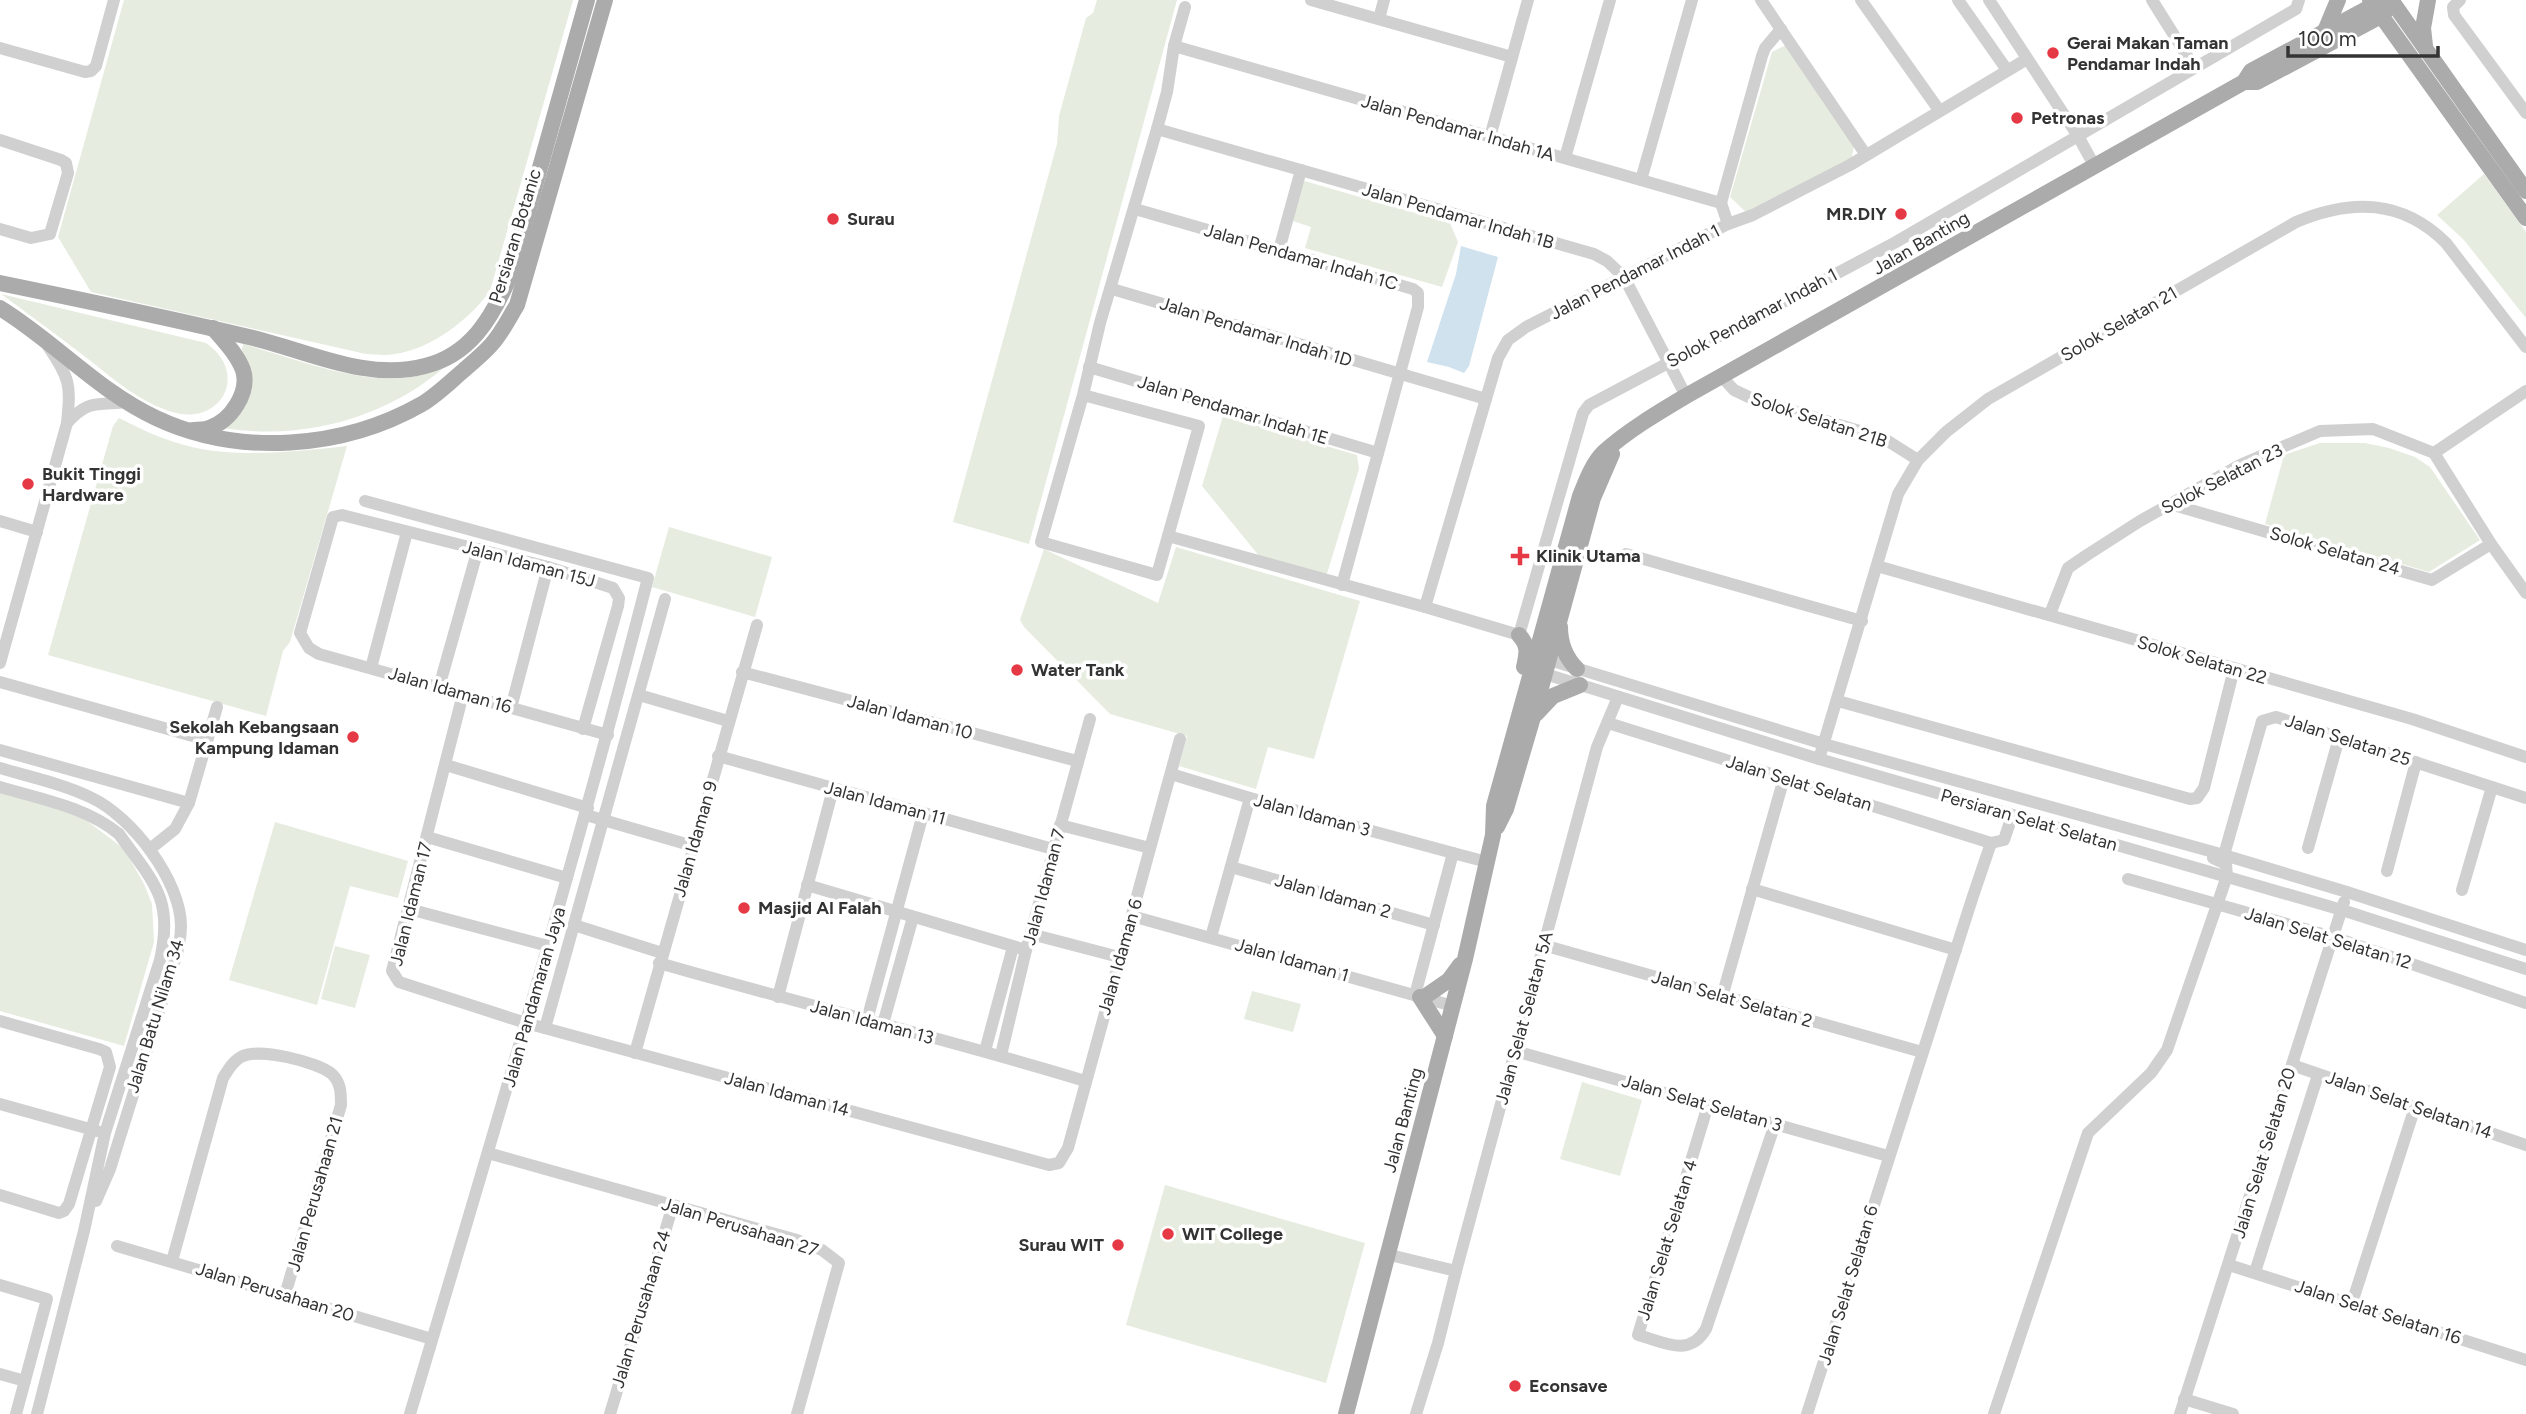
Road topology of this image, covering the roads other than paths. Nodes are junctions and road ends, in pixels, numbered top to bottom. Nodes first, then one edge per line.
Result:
1 (114, 0) edge
2 (587, 0) edge
3 (606, 0) edge
4 (1311, 0) edge
5 (1384, 0) edge
6 (1528, 0) edge
7 (1610, 0) edge
8 (1692, 0) edge
9 (1761, 0) edge
10 (1861, 0) edge
11 (1958, 0) edge
12 (1990, 0) edge
13 (2152, 0) edge
14 (2299, 0) edge
15 (2339, 0) edge
16 (2428, 0) edge
17 (2460, 0) edge
18 (2395, 1) edge
19 (1185, 7) dead end
20 (2375, 7) edge
21 (1379, 19) junction
22 (1781, 29) junction
23 (2325, 32) junction
24 (1174, 46) junction
25 (0, 48) edge
26 (2425, 50) junction
27 (1512, 57) junction
28 (2027, 59) junction
29 (2194, 68) junction
30 (2007, 70) junction
31 (2244, 82) junction
32 (1939, 110) junction
33 (2526, 113) edge
34 (1157, 129) junction
35 (2078, 136) junction
36 (1490, 137) junction
37 (0, 140) edge
38 (1866, 155) junction
39 (1565, 158) junction
40 (2095, 167) junction
41 (1301, 170) junction
42 (1641, 180) junction
43 (2526, 191) edge
44 (1721, 203) junction
45 (1135, 209) junction
46 (2526, 218) edge
47 (1728, 224) junction
48 (0, 229) edge
49 (1279, 250) junction
50 (1624, 276) junction
51 (0, 283) edge
52 (1112, 289) junction
53 (0, 308) edge
54 (214, 328) junction
55 (42, 336) junction
56 (2526, 347) edge
57 (1669, 362) junction
58 (1089, 368) junction
59 (1400, 375) junction
60 (1722, 377) junction
61 (2526, 391) edge
62 (1083, 395) junction
63 (1686, 396) junction
64 (1486, 399) junction
65 (125, 402) junction
66 (67, 423) junction
67 (187, 431) junction
68 (1620, 441) junction
69 (1378, 453) junction
70 (2434, 453) junction
71 (1918, 460) junction
72 (365, 501) dead end
73 (2170, 504) junction
74 (0, 521) edge
75 (37, 532) junction
76 (407, 532) junction
77 (1168, 536) junction
78 (2491, 544) junction
79 (478, 549) junction
80 (1626, 554) dead end
81 (1877, 566) junction
82 (548, 567) junction
83 (1342, 584) junction
84 (2526, 593) edge
85 (665, 599) dead end
86 (1425, 607) junction
87 (1560, 614) junction
88 (2050, 614) junction
89 (1861, 621) junction
90 (757, 625) dead end
91 (300, 634) joint
92 (1519, 635) junction
93 (0, 663) edge
94 (1540, 665) junction
95 (371, 668) junction
96 (2234, 669) junction
97 (742, 671) junction
98 (1578, 677) junction
99 (0, 682) edge
100 (439, 687) junction
101 (463, 694) junction
102 (639, 695) junction
103 (1618, 697) junction
104 (1838, 701) junction
105 (217, 707) dead end
106 (511, 708) junction
107 (1526, 716) junction
108 (1090, 719) dead end
109 (728, 720) junction
110 (1608, 723) junction
111 (583, 729) junction
112 (608, 736) junction
113 (2339, 737) junction
114 (1180, 739) dead end
115 (207, 740) junction
116 (1824, 744) junction
117 (0, 750) edge
118 (718, 756) junction
119 (2526, 757) edge
120 (1819, 759) junction
121 (1077, 761) junction
122 (2416, 762) junction
123 (446, 765) junction
124 (0, 768) edge
125 (1171, 774) junction
126 (1784, 778) junction
127 (0, 787) edge
128 (2492, 787) junction
129 (833, 789) junction
130 (1250, 798) junction
131 (2526, 798) edge
132 (189, 803) junction
133 (587, 812) junction
134 (923, 814) junction
135 (2012, 816) junction
136 (605, 821) junction
137 (1060, 825) junction
138 (119, 834) junction
139 (427, 837) junction
140 (1991, 843) junction
141 (2184, 844) junction
142 (693, 846) junction
143 (1150, 848) junction
144 (2308, 848) dead end
145 (150, 849) junction
146 (1053, 849) junction
147 (1453, 853) junction
148 (2224, 855) junction
149 (1487, 862) junction
150 (1231, 867) junction
151 (2387, 871) dead end
152 (2227, 876) junction
153 (150, 878) junction
154 (567, 878) junction
155 (2128, 879) dead end
156 (807, 886) junction
157 (1752, 889) junction
158 (2462, 890) dead end
159 (2347, 892) junction
160 (2217, 904) junction
161 (409, 909) junction
162 (2342, 910) junction
163 (897, 911) junction
164 (1132, 916) junction
165 (913, 917) junction
166 (573, 925) junction
167 (1434, 925) junction
168 (1031, 934) junction
169 (1211, 937) junction
170 (2333, 937) junction
171 (1543, 945) junction
172 (548, 946) junction
173 (1013, 947) junction
174 (1026, 950) junction
175 (1956, 950) junction
176 (2526, 950) edge
177 (1119, 957) junction
178 (661, 958) junction
179 (1465, 959) junction
180 (2526, 969) edge
181 (778, 997) junction
182 (1419, 997) junction
183 (1722, 997) junction
184 (2526, 1003) edge
185 (1452, 1006) junction
186 (867, 1020) junction
187 (0, 1021) edge
188 (526, 1023) junction
189 (883, 1024) junction
190 (545, 1028) junction
191 (1445, 1036) junction
192 (985, 1051) junction
193 (1515, 1051) junction
194 (635, 1052) junction
195 (1922, 1052) junction
196 (1001, 1055) junction
197 (2292, 1065) junction
198 (2318, 1075) junction
199 (1085, 1081) junction
200 (134, 1089) junction
201 (0, 1104) edge
202 (1708, 1105) junction
203 (2415, 1107) junction
204 (1775, 1124) junction
205 (90, 1129) junction
206 (105, 1133) junction
207 (2526, 1145) edge
208 (488, 1153) junction
209 (1888, 1156) junction
210 (1049, 1165) joint
211 (110, 1169) junction
212 (0, 1195) edge
213 (673, 1205) junction
214 (84, 1231) junction
215 (117, 1246) dead end
216 (1386, 1254) junction
217 (172, 1261) junction
218 (2229, 1265) junction
219 (1456, 1271) junction
220 (2255, 1272) junction
221 (0, 1285) edge
222 (285, 1295) junction
223 (2352, 1303) junction
224 (432, 1339) junction
225 (2526, 1360) edge
226 (0, 1374) edge
227 (25, 1381) junction
228 (2185, 1399) junction
229 (16, 1414) edge
230 (37, 1414) edge
231 (410, 1414) edge
232 (610, 1414) edge
233 (797, 1414) edge
234 (1346, 1414) edge
235 (1416, 1414) edge
236 (1807, 1414) edge
237 (1994, 1414) edge
238 (2180, 1414) edge
239 (2233, 1414) edge

1 - 25 street
2 - 54 main road, Persiaran Botanic
3 - 67 main road, Persiaran Botanic
4 - 21 street
5 - 21 street
6 - 27 street
7 - 39 street
8 - 42 street
9 - 22 street
10 - 32 street
11 - 30 street
12 - 28 street
13 - 29 street
14 - 29 street, Solok Pendamar Indah 1
15 - 23 main road
16 - 26 main road
17 - 33 street
18 - 20 main road, Jalan Banting
18 - 26 main road
19 - 24 street
20 - 23 main road, Jalan Banting
20 - 31 main road, Jalan Banting
20 - 46 main road
21 - 27 street
22 - 38 street
22 - 44 street
23 - 31 main road, Jalan Banting
24 - 34 street
24 - 36 street, Jalan Pendamar Indah 1A
26 - 43 main road
27 - 36 street
28 - 30 street, Jalan Pendamar Indah 1
28 - 35 street
29 - 35 street, Solok Pendamar Indah 1
30 - 32 street, Jalan Pendamar Indah 1
31 - 40 main road, Jalan Banting
32 - 38 street, Jalan Pendamar Indah 1
34 - 41 street, Jalan Pendamar Indah 1B
34 - 45 street
35 - 40 street
35 - 57 street, Solok Pendamar Indah 1
36 - 39 street, Jalan Pendamar Indah 1A
37 - 48 street
38 - 47 street, Jalan Pendamar Indah 1
39 - 42 street, Jalan Pendamar Indah 1A
40 - 60 main road, Jalan Banting
41 - 49 street
41 - 50 street, Jalan Pendamar Indah 1B
42 - 44 street, Jalan Pendamar Indah 1A
44 - 47 street
45 - 49 street, Jalan Pendamar Indah 1C
45 - 52 street
47 - 50 street, Jalan Pendamar Indah 1
49 - 59 street, Jalan Pendamar Indah 1C
50 - 57 street, Jalan Pendamar Indah 1B
50 - 64 street, Jalan Pendamar Indah 1
51 - 54 main road, Persiaran Botanic
52 - 58 street
52 - 59 street, Jalan Pendamar Indah 1D
53 - 55 main road, Persiaran Botanic
54 - 67 main road
55 - 65 main road, Persiaran Botanic
55 - 66 street
56 - 71 street, Solok Selatan 21
57 - 63 street, Jalan Pendamar Indah 1B
57 - 92 street, Solok Pendamar Indah 1
58 - 62 street
58 - 69 street, Jalan Pendamar Indah 1E
59 - 64 street, Jalan Pendamar Indah 1D
59 - 69 street, Jalan Pendamar Indah 1C
60 - 63 main road, Jalan Banting
60 - 71 street, Solok Selatan 21B
61 - 70 street
62 - 77 street
62 - 77 street
63 - 68 main road, Jalan Banting
64 - 86 street, Jalan Pendamar Indah 1
65 - 66 street
65 - 67 main road, Persiaran Botanic
66 - 75 street
68 - 87 main road, Jalan Banting
68 - 94 main road, Jalan Banting
69 - 83 street, Jalan Pendamar Indah 1C
70 - 73 street, Solok Selatan 23
70 - 78 street
71 - 81 street, Solok Selatan 21
72 - 112 street, Jalan Pandamaran Jaya
73 - 78 street, Solok Selatan 24
73 - 88 street, Solok Selatan 23
74 - 75 street
75 - 93 street
76 - 79 street, Jalan Idaman 15J
76 - 91 street, Jalan Idaman 15J
76 - 95 street
77 - 83 street
78 - 84 street
79 - 82 street, Jalan Idaman 15J
79 - 100 street
80 - 89 street
81 - 88 street, Solok Selatan 22
81 - 89 street, Solok Selatan 21
82 - 106 street
82 - 111 street, Jalan Idaman 15J
83 - 86 street
85 - 102 street, Jalan Pandamaran Jaya
86 - 92 street
87 - 94 main road, Jalan Banting
87 - 98 main road
88 - 96 street, Solok Selatan 22
89 - 104 street, Solok Selatan 21
90 - 97 street, Jalan Idaman 9
91 - 95 street, Jalan Idaman 16
92 - 107 main road
94 - 98 street, Persiaran Selat Selatan
94 - 107 main road, Jalan Banting
95 - 100 street, Jalan Idaman 16
96 - 104 street
96 - 119 street, Solok Selatan 22
97 - 109 street, Jalan Idaman 9
97 - 121 street, Jalan Idaman 10
98 - 103 street, Persiaran Selat Selatan
98 - 107 main road
98 - 116 street, Persiaran Selat Selatan
99 - 115 street
100 - 101 street, Jalan Idaman 16
101 - 106 street, Jalan Idaman 16
101 - 123 street, Jalan Idaman 17
102 - 109 street
102 - 136 street, Jalan Pandamaran Jaya
103 - 110 street, Jalan Selat Selatan 5A
103 - 120 street, Persiaran Selat Selatan
104 - 116 street, Solok Selatan 21
105 - 115 street
106 - 111 street, Jalan Idaman 16
107 - 149 main road, Jalan Banting
108 - 121 street, Jalan Idaman 7
109 - 118 street, Jalan Idaman 9
110 - 126 street, Jalan Selat Selatan
110 - 171 street, Jalan Selat Selatan 5A
111 - 112 street, Jalan Idaman 16
112 - 133 street, Jalan Pandamaran Jaya
113 - 122 street, Jalan Selatan 25
113 - 144 street
113 - 148 street, Jalan Selatan 25
114 - 125 street, Jalan Idaman 6
115 - 132 street
116 - 120 street, Solok Selatan 21
116 - 141 street, Persiaran Selat Selatan
117 - 132 street
118 - 129 street, Jalan Idaman 11
118 - 142 street, Jalan Idaman 9
120 - 135 street, Persiaran Selat Selatan
121 - 137 street, Jalan Idaman 7
122 - 128 street, Jalan Selatan 25
122 - 151 street
123 - 133 street
123 - 139 street, Jalan Idaman 17
124 - 145 street, Jalan Batu Nilam 34
125 - 130 street, Jalan Idaman 3
125 - 143 street, Jalan Idaman 6
126 - 140 street, Jalan Selat Selatan
126 - 157 street
127 - 138 street, Jalan Batu Nilam 34
128 - 131 street, Jalan Selatan 25
128 - 158 street
129 - 134 street, Jalan Idaman 11
129 - 156 street
130 - 147 street, Jalan Idaman 3
130 - 150 street
132 - 145 street
133 - 136 street
133 - 154 street, Jalan Pandamaran Jaya
134 - 146 street, Jalan Idaman 11
134 - 163 street
135 - 140 street
135 - 152 street, Persiaran Selat Selatan
136 - 142 street
136 - 166 street, Jalan Pandamaran Jaya
137 - 143 street
137 - 146 street, Jalan Idaman 7
138 - 145 street
138 - 153 street, Jalan Batu Nilam 34
139 - 154 street
139 - 161 street, Jalan Idaman 17
140 - 175 street, Jalan Selat Selatan 6
141 - 148 street, Persiaran Selat Selatan
141 - 152 street
142 - 178 street, Jalan Idaman 9
143 - 164 street, Jalan Idaman 6
145 - 153 street
145 - 200 street, Jalan Batu Nilam 34
146 - 168 street, Jalan Idaman 7
147 - 149 street, Jalan Idaman 3
147 - 167 street
148 - 159 street, Persiaran Selat Selatan
149 - 179 main road, Jalan Banting
150 - 167 street, Jalan Idaman 2
150 - 169 street
152 - 160 street
152 - 162 street, Persiaran Selat Selatan
153 - 206 street, Jalan Batu Nilam 34
154 - 172 street, Jalan Pandamaran Jaya
155 - 160 street, Jalan Selat Selatan 12
156 - 163 street
156 - 181 street
157 - 175 street
157 - 183 street
159 - 162 street, Jalan Selat Selatan 20
159 - 176 street, Persiaran Selat Selatan
160 - 170 street, Jalan Selat Selatan 12
160 - 237 street
161 - 172 street
161 - 188 street, Jalan Idaman 17
162 - 170 street, Jalan Selat Selatan 20
162 - 180 street, Persiaran Selat Selatan
163 - 165 street
163 - 186 street
164 - 169 street, Jalan Idaman 1
164 - 177 street, Jalan Idaman 6
165 - 173 street
165 - 189 street
166 - 178 street, Jalan Idaman 13
166 - 190 street, Jalan Pandamaran Jaya
167 - 182 street
168 - 174 street, Jalan Idaman 7
168 - 177 street
169 - 182 street, Jalan Idaman 1
170 - 184 street, Jalan Selat Selatan 12
170 - 197 street, Jalan Selat Selatan 20
171 - 183 street, Jalan Selat Selatan 2
171 - 193 street, Jalan Selat Selatan 5A
172 - 188 street, Jalan Pandamaran Jaya
173 - 174 street
173 - 192 street, Jalan Idaman 7
174 - 196 street, Jalan Idaman 7
175 - 195 street, Jalan Selat Selatan 6
177 - 199 street, Jalan Idaman 6
178 - 181 street, Jalan Idaman 13
178 - 194 street, Jalan Idaman 9
179 - 182 main road
179 - 185 main road, Jalan Banting
181 - 186 street, Jalan Idaman 13
182 - 185 street, Jalan Idaman 1
182 - 191 main road
183 - 195 street, Jalan Selat Selatan 2
185 - 191 main road, Jalan Banting
186 - 189 street, Jalan Idaman 13
187 - 205 street
188 - 190 street, Jalan Idaman 14
188 - 208 street, Jalan Pandamaran Jaya
189 - 192 street, Jalan Idaman 13
190 - 194 street, Jalan Idaman 14
191 - 216 main road, Jalan Banting
192 - 196 street, Jalan Idaman 13
193 - 202 street, Jalan Selat Selatan 3
193 - 219 street, Jalan Selat Selatan 5A
194 - 210 street, Jalan Idaman 14
195 - 209 street, Jalan Selat Selatan 6
196 - 199 street, Jalan Idaman 13
197 - 198 street, Jalan Selat Selatan 14
197 - 218 street, Jalan Selat Selatan 20
198 - 203 street, Jalan Selat Selatan 14
198 - 220 street
199 - 210 street, Jalan Idaman 6
200 - 206 street
200 - 211 street, Jalan Batu Nilam 34
201 - 205 street
202 - 204 street, Jalan Selat Selatan 3
202 - 204 street, Jalan Selat Selatan 4
203 - 207 street, Jalan Selat Selatan 14
203 - 223 street
204 - 209 street, Jalan Selat Selatan 3
205 - 206 street
205 - 212 street
206 - 211 street
206 - 214 street, Jalan Batu Nilam 34
208 - 213 street, Jalan Perusahaan 27
208 - 224 street, Jalan Pandamaran Jaya
209 - 236 street, Jalan Selat Selatan 6
211 - 214 street, Jalan Batu Nilam 34
213 - 232 street, Jalan Perusahaan 24
213 - 233 street, Jalan Perusahaan 27
214 - 230 street, Jalan Batu Nilam 34
215 - 217 street, Jalan Perusahaan 20
216 - 219 street
216 - 234 main road, Jalan Banting
217 - 222 street, Jalan Perusahaan 20
217 - 222 street, Jalan Perusahaan 21
218 - 220 street, Jalan Selat Selatan 16
218 - 228 street, Jalan Selat Selatan 20
219 - 235 street, Jalan Selat Selatan 5A
220 - 223 street, Jalan Selat Selatan 16
221 - 227 street
222 - 224 street, Jalan Perusahaan 20
223 - 225 street, Jalan Selat Selatan 16
224 - 231 street, Jalan Pandamaran Jaya
226 - 227 street
227 - 229 street
228 - 238 street, Jalan Selat Selatan 20
228 - 239 street

